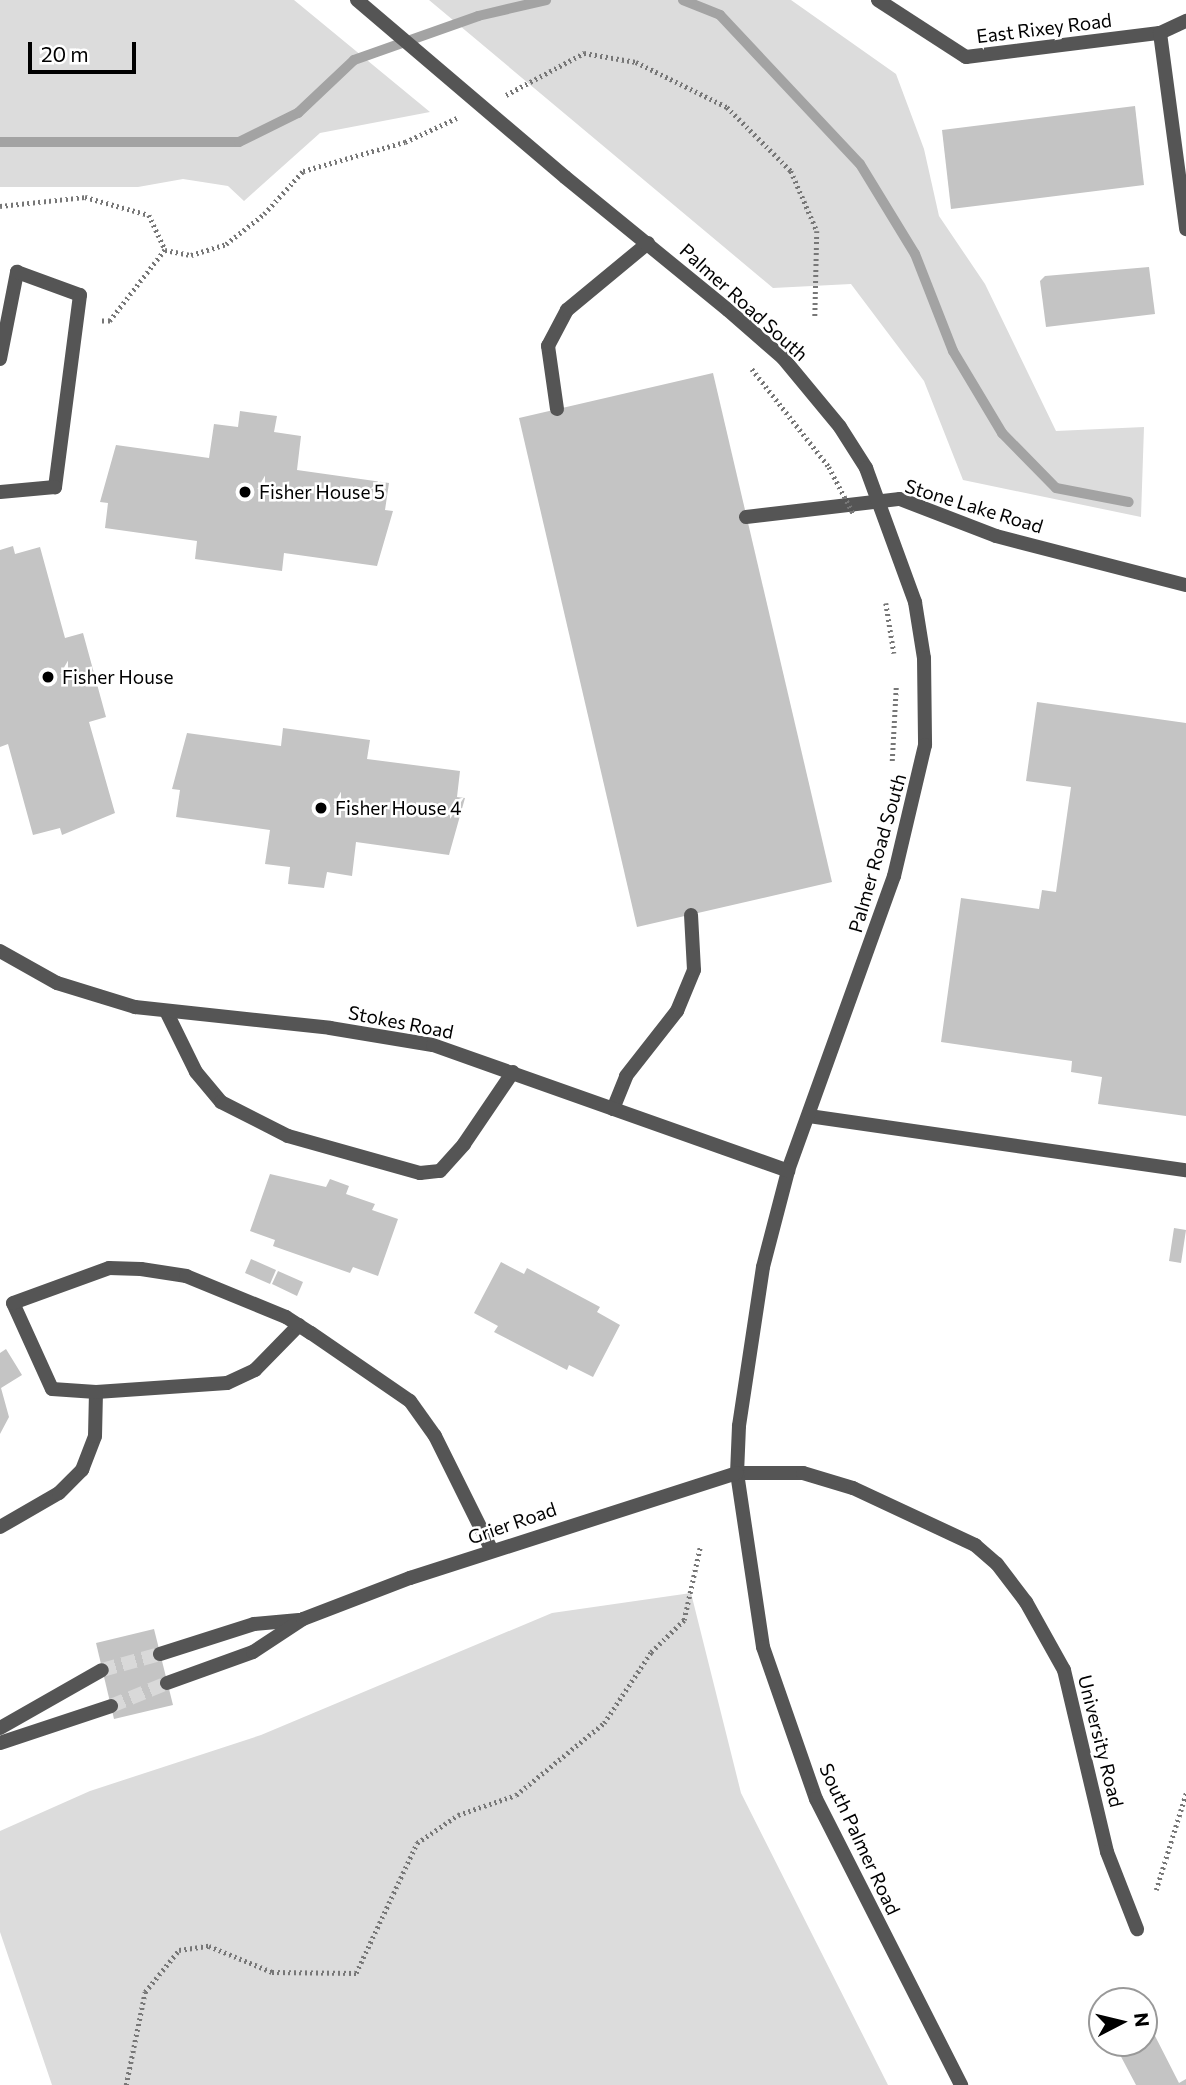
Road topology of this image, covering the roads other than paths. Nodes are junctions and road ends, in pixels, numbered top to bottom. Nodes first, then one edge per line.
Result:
1 (357, 0) edge
2 (878, 0) edge
3 (1186, 22) edge
4 (1160, 33) junction
5 (1186, 229) edge
6 (648, 243) junction
7 (0, 359) edge
8 (557, 409) dead end
9 (0, 492) edge
10 (746, 517) dead end
11 (1186, 585) edge
12 (691, 915) dead end
13 (0, 951) edge
14 (166, 1011) junction
15 (513, 1072) junction
16 (613, 1109) junction
17 (809, 1116) junction
18 (1186, 1170) edge
19 (788, 1171) junction
20 (299, 1325) junction
21 (96, 1392) junction
22 (737, 1473) junction
23 (0, 1527) edge
24 (492, 1551) junction
25 (303, 1619) junction
26 (160, 1654) tunnel mouth
27 (102, 1670) tunnel mouth
28 (167, 1683) tunnel mouth
29 (111, 1706) tunnel mouth
30 (0, 1728) edge
31 (0, 1743) edge
32 (1138, 1929) dead end
33 (961, 2085) edge

1 - 6 street, Palmer Road South, bridge
2 - 4 street, East Rixey Road
3 - 4 street, East Rixey Road
4 - 5 street
6 - 8 street
6 - 17 street, Palmer Road South, bridge
7 - 9 street
10 - 11 street, Stone Lake Road
12 - 16 street
13 - 14 street, Stokes Road
14 - 15 street, Stokes Road
14 - 15 street
15 - 16 street, Stokes Road
16 - 19 street, Stokes Road
17 - 18 street
17 - 19 street, Palmer Road South
19 - 22 street, Palmer Road South
20 - 21 street
20 - 21 street
20 - 24 street
21 - 23 street
22 - 24 street, Grier Road
22 - 32 street, University Road
22 - 33 street, South Palmer Road
24 - 25 street, Grier Road
25 - 26 street, Grier Road
25 - 28 street, Grier Road
27 - 30 street
29 - 31 street

